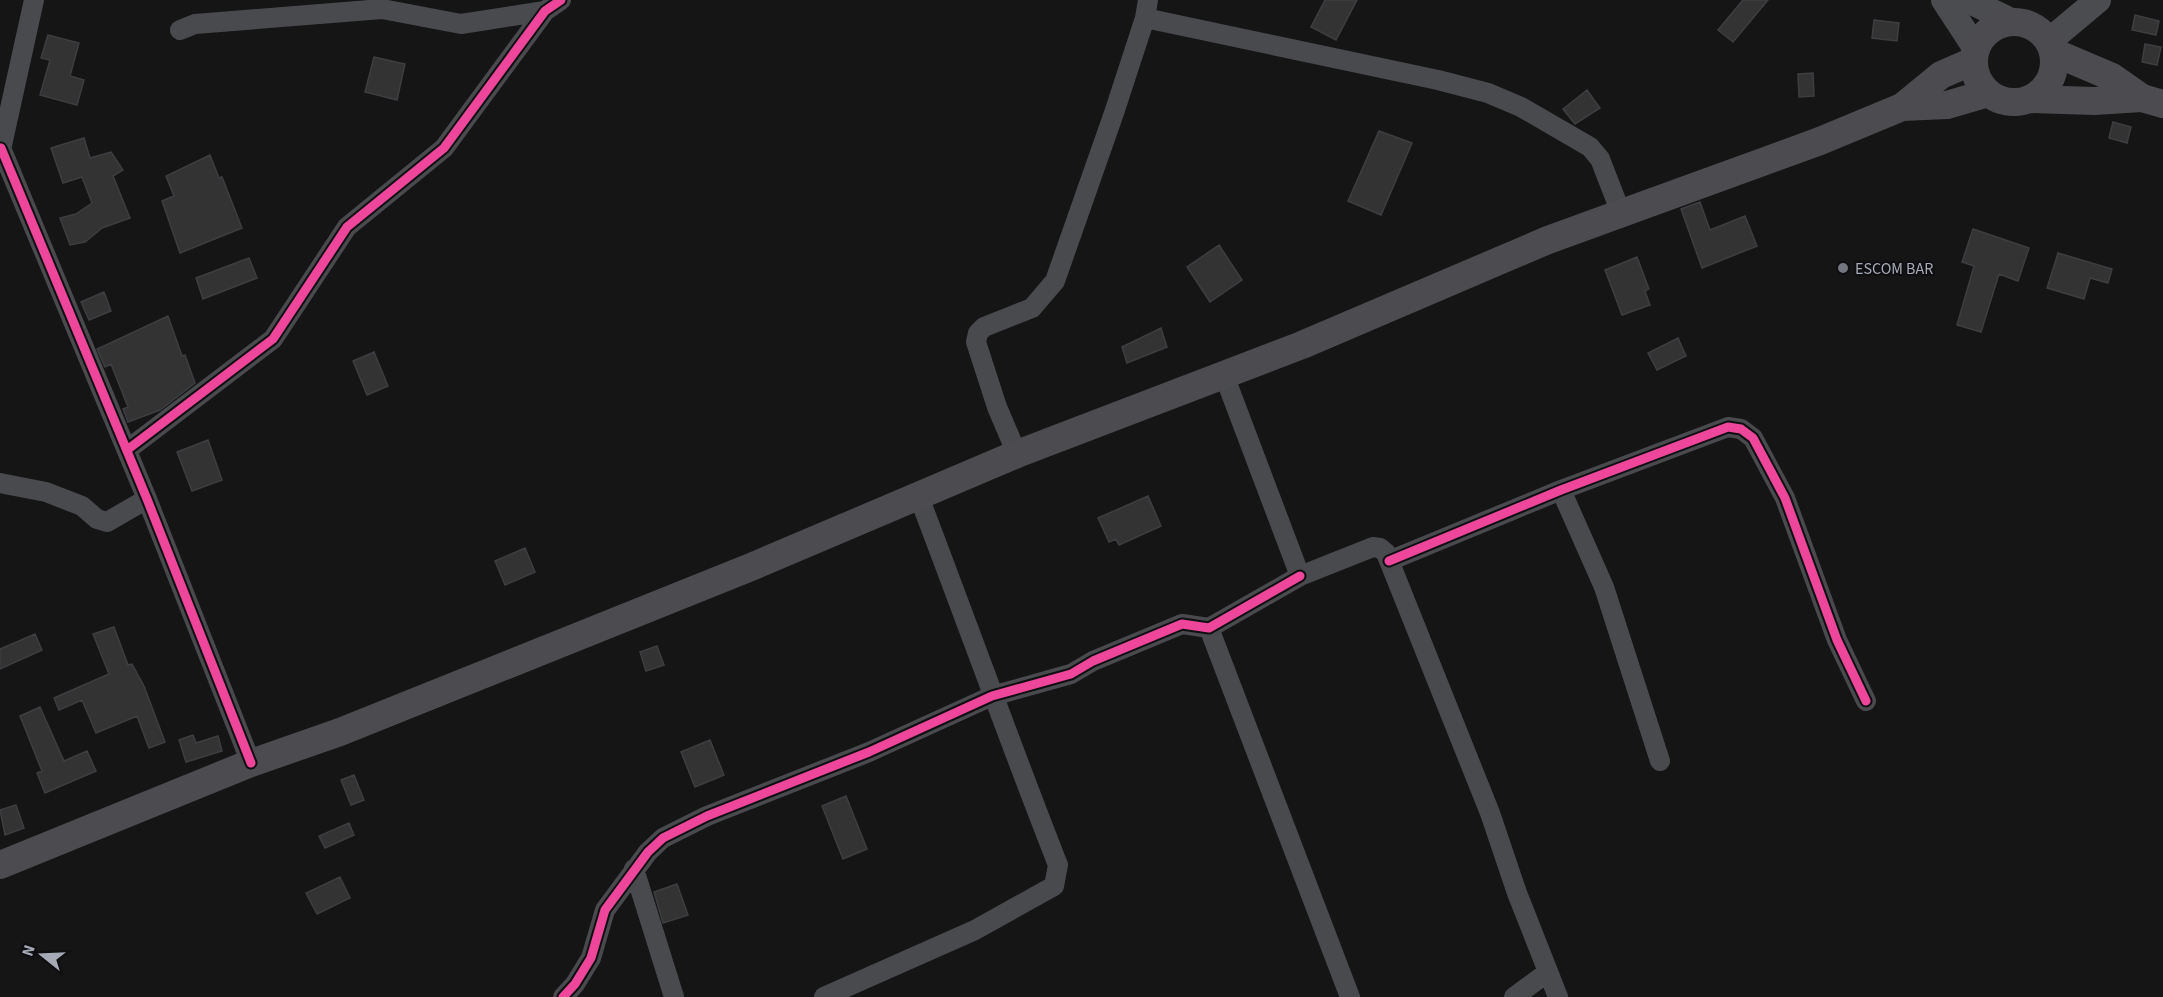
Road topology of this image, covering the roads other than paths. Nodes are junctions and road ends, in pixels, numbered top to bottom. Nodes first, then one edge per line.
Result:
1 (34, 0) edge
2 (1944, 0) edge
3 (1968, 0) edge
4 (2098, 0) edge
5 (553, 6) edge
6 (1146, 9) edge
7 (2011, 21) junction
8 (180, 30) dead end
9 (2051, 47) junction
10 (1974, 55) junction
11 (1988, 93) junction
12 (6, 99) edge
13 (2030, 99) junction
14 (2153, 101) edge
15 (1902, 107) junction
16 (1, 151) edge
17 (1621, 213) junction
18 (1224, 375) junction
19 (127, 450) junction
20 (1017, 454) junction
21 (0, 483) edge
22 (1561, 490) junction
23 (920, 497) junction
24 (147, 499) junction
25 (1389, 561) junction
26 (1300, 576) junction
27 (1209, 628) junction
28 (992, 696) junction
29 (1866, 701) dead end
30 (1660, 761) dead end
31 (251, 763) junction
32 (0, 865) edge
33 (634, 869) junction
34 (1548, 972) junction
35 (563, 997) edge
36 (674, 997) edge
37 (824, 997) edge
38 (1350, 997) edge
39 (1514, 997) edge
40 (1558, 997) edge

1 - 12 street
2 - 10 main road
3 - 7 main road
4 - 9 main road
5 - 8 street
5 - 19 street
6 - 17 street
6 - 20 street
7 - 9 highway
7 - 10 highway
9 - 13 highway
9 - 14 highway
10 - 11 highway
10 - 15 highway
11 - 13 highway
11 - 15 highway
12 - 16 street
13 - 14 highway
15 - 17 highway
16 - 19 street
17 - 18 highway
18 - 20 highway
18 - 26 street
19 - 24 street
20 - 23 highway
21 - 24 street
22 - 25 street
22 - 29 street
22 - 30 street
23 - 28 street
23 - 31 highway
24 - 31 street
25 - 26 street
25 - 34 street
26 - 27 street
27 - 28 street
27 - 38 street
28 - 33 street
28 - 37 street
31 - 32 highway
33 - 35 street
33 - 36 street
34 - 39 street
34 - 40 street

